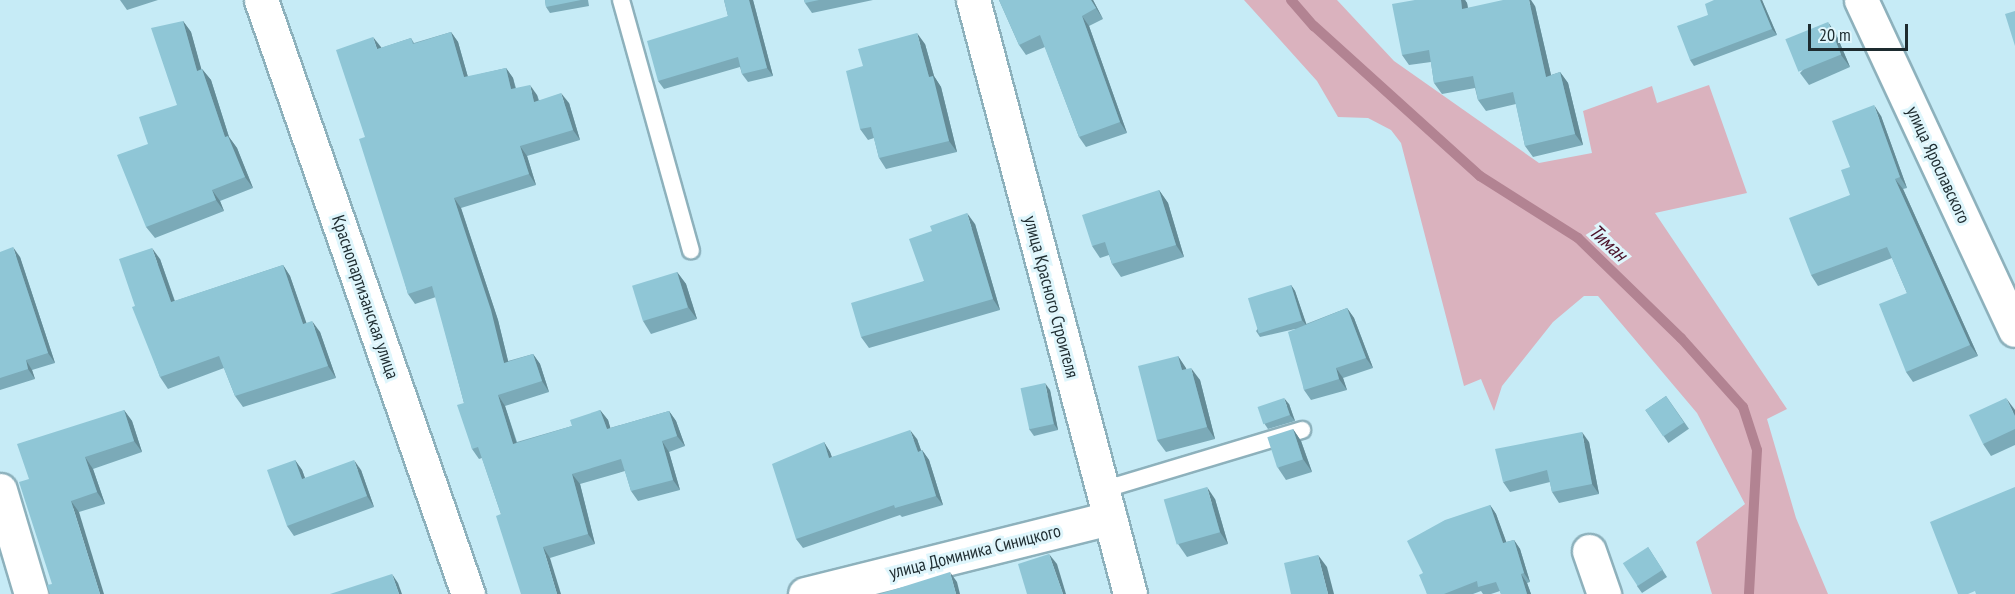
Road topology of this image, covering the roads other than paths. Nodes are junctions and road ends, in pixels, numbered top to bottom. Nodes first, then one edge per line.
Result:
1 (261, 0) edge
2 (621, 0) edge
3 (973, 0) edge
4 (1861, 0) edge
5 (692, 250) dead end
6 (2015, 330) edge
7 (1302, 430) dead end
8 (0, 490) edge
9 (1106, 504) junction
10 (1589, 551) dead end
11 (31, 594) edge
12 (468, 594) edge
13 (805, 594) edge
14 (1130, 594) edge
15 (1604, 594) edge

1 - 12 street, Краснопартизанская улица
2 - 5 lane
3 - 9 street, улица Красного Строителя
4 - 6 street, улица Ярославского
7 - 9 lane, улица Доминика Синицкого
8 - 11 street
9 - 13 street, улица Доминика Синицкого
9 - 14 street, улица Красного Строителя
10 - 15 street

